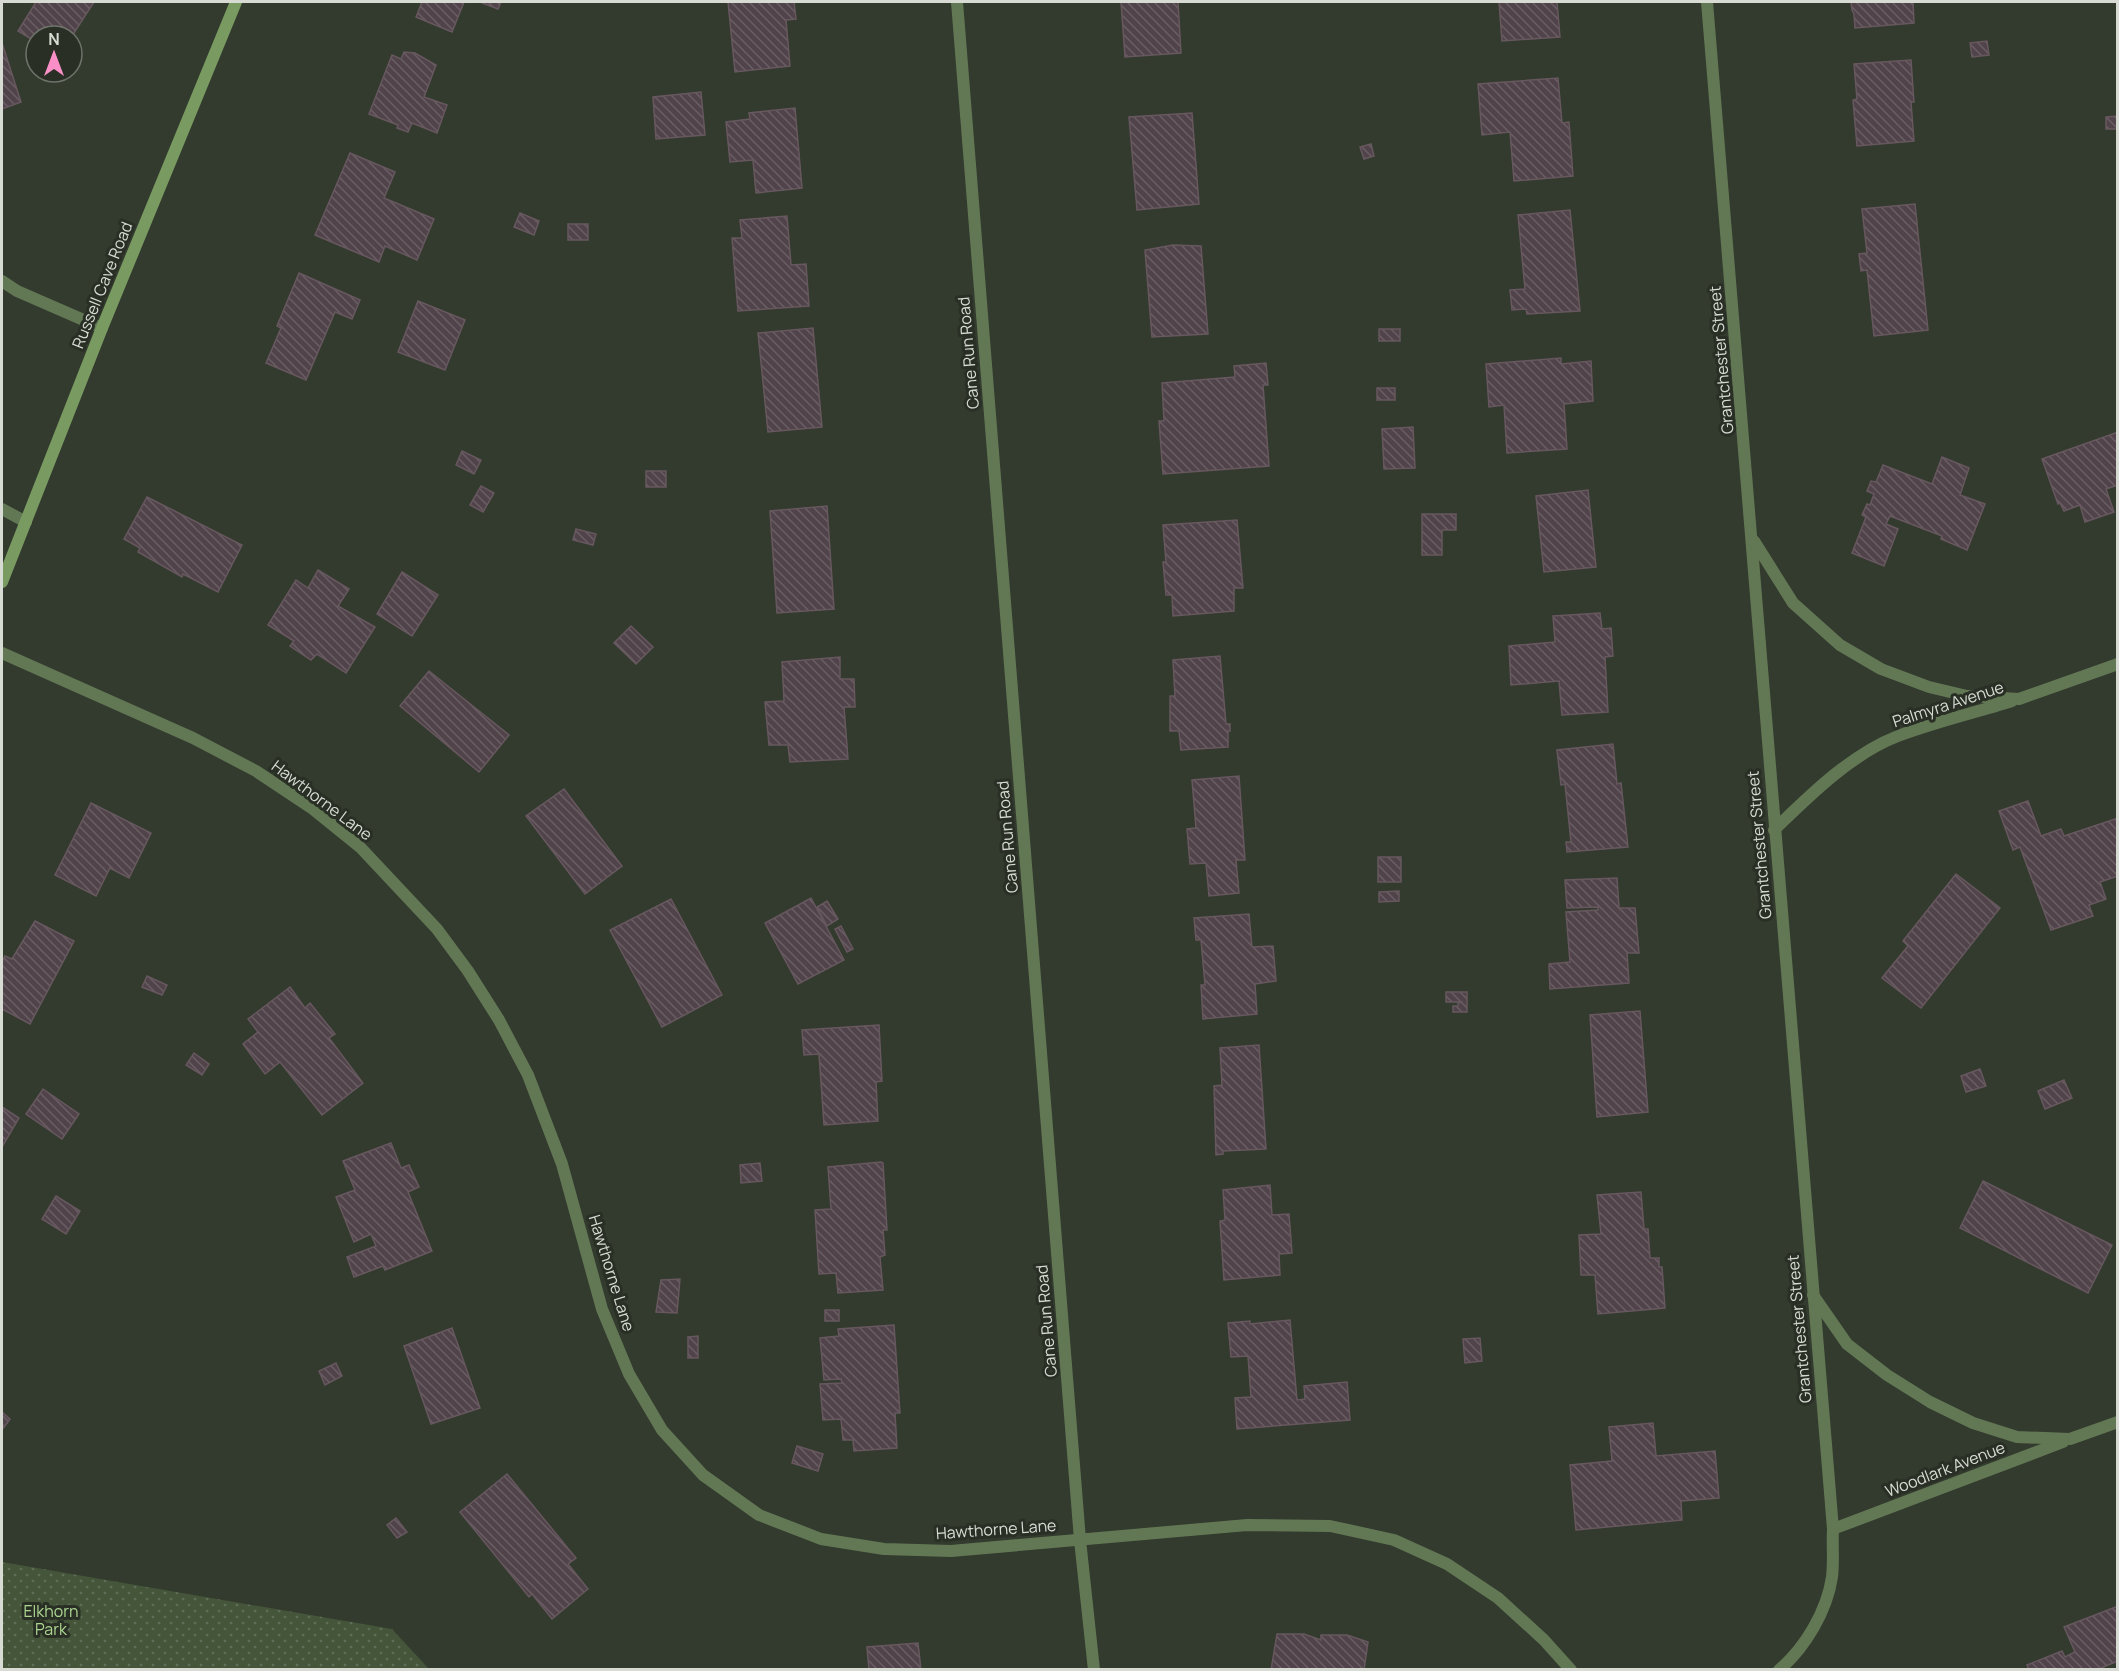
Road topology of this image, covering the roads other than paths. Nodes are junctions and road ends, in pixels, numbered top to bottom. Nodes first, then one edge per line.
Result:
1 (236, 2) edge
2 (957, 2) edge
3 (1707, 2) edge
4 (2, 281) edge
5 (102, 328) junction
6 (2, 508) edge
7 (26, 522) junction
8 (1752, 537) junction
9 (2, 582) edge
10 (2, 653) edge
11 (2118, 664) edge
12 (2019, 699) junction
13 (1774, 830) junction
14 (1812, 1294) junction
15 (2118, 1422) edge
16 (2070, 1439) junction
17 (1833, 1529) junction
18 (1080, 1540) junction
19 (1094, 1670) edge
20 (1571, 1670) edge
21 (1779, 1670) edge

1 - 5 main road, Russell Cave Road
2 - 18 street, Cane Run Road
3 - 8 street, Grantchester Street
4 - 5 street
5 - 7 main road, Russell Cave Road
6 - 7 street
7 - 9 main road, Russell Cave Road
8 - 12 street, Palmyra Avenue
8 - 13 street, Grantchester Street
10 - 18 street, Hawthorne Lane
11 - 12 street, Palmyra Avenue
12 - 13 street, Palmyra Avenue
13 - 14 street, Grantchester Street
14 - 16 street, Woodlark Avenue
14 - 17 street, Grantchester Street
15 - 16 street, Woodlark Avenue
16 - 17 street, Woodlark Avenue
17 - 21 street, Grantchester Street
18 - 19 street, Cane Run Road
18 - 20 street, Hawthorne Lane

